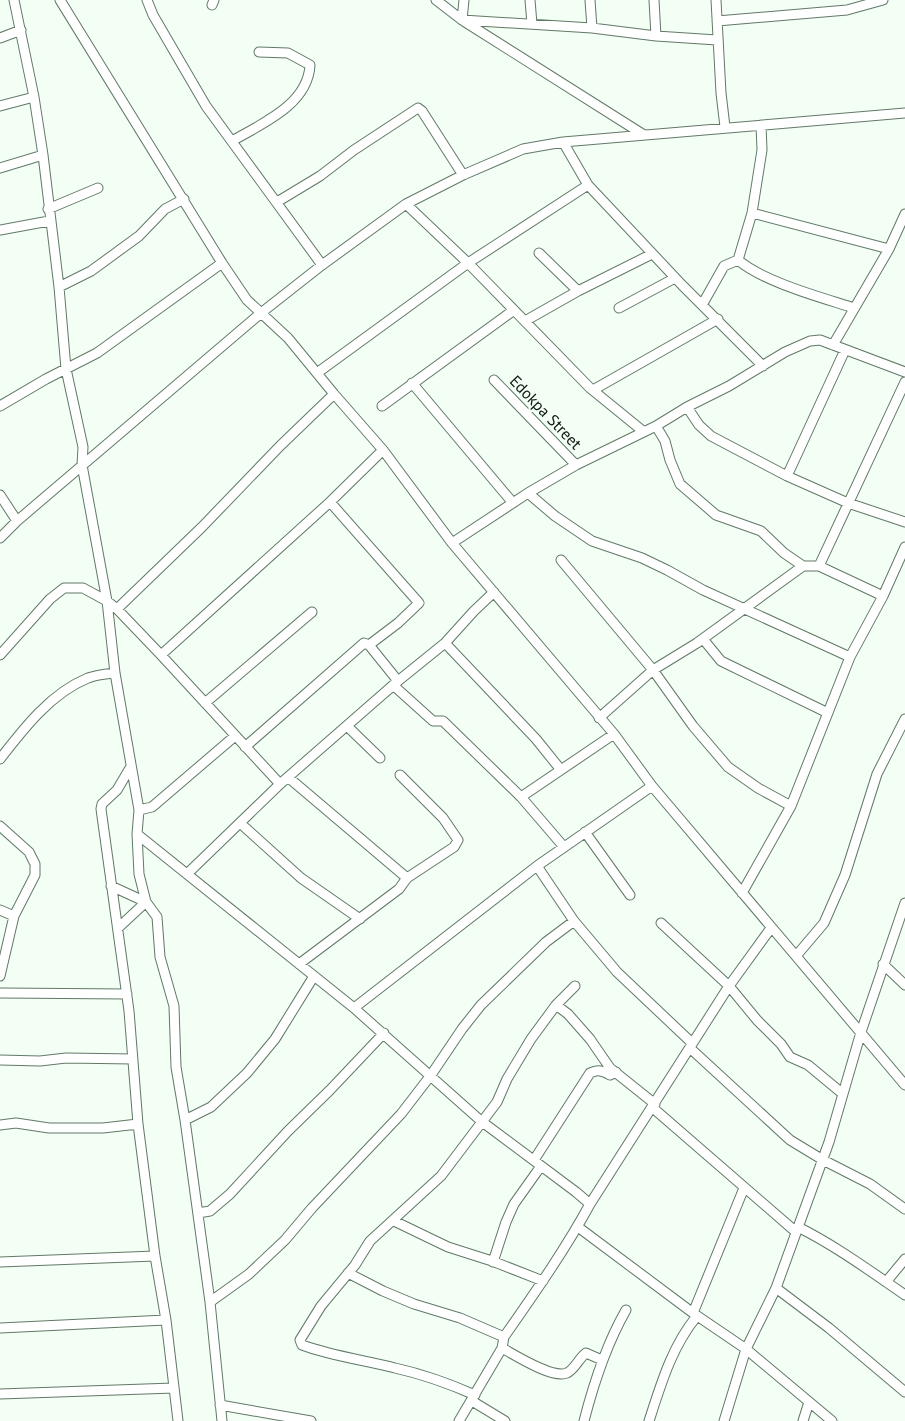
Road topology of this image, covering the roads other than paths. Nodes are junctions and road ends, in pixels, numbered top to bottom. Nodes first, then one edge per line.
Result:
1 (14, 0) edge
2 (60, 0) edge
3 (147, 0) edge
4 (436, 0) edge
5 (464, 0) edge
6 (530, 0) edge
7 (590, 0) edge
8 (654, 0) edge
9 (716, 0) edge
10 (883, 0) edge
11 (462, 20) junction
12 (717, 22) junction
13 (532, 24) junction
14 (592, 28) junction
15 (21, 30) junction
16 (656, 36) junction
17 (0, 38) edge
18 (717, 40) junction
19 (259, 52) dead end
20 (34, 97) junction
21 (0, 106) edge
22 (905, 113) edge
23 (761, 125) junction
24 (725, 128) junction
25 (644, 135) junction
26 (232, 141) junction
27 (563, 142) junction
28 (43, 155) junction
29 (0, 168) edge
30 (463, 175) junction
31 (588, 185) junction
32 (98, 188) dead end
33 (184, 200) junction
34 (277, 202) junction
35 (406, 204) junction
36 (48, 209) junction
37 (752, 213) junction
38 (905, 214) edge
39 (50, 221) junction
40 (0, 230) edge
41 (889, 249) junction
42 (539, 253) dead end
43 (652, 254) junction
44 (738, 260) junction
45 (222, 262) junction
46 (468, 263) junction
47 (322, 265) junction
48 (675, 278) junction
49 (59, 287) junction
50 (578, 291) junction
51 (702, 304) junction
52 (619, 308) dead end
53 (854, 308) junction
54 (514, 310) junction
55 (261, 313) junction
56 (718, 320) junction
57 (525, 321) junction
58 (833, 345) junction
59 (845, 350) junction
60 (763, 366) junction
61 (66, 368) junction
62 (905, 372) edge
63 (317, 373) junction
64 (494, 380) dead end
65 (905, 382) edge
66 (412, 384) junction
67 (593, 390) junction
68 (334, 394) junction
69 (0, 406) edge
70 (382, 406) dead end
71 (688, 407) junction
72 (656, 426) junction
73 (644, 432) junction
74 (383, 450) junction
75 (82, 465) junction
76 (576, 465) junction
77 (787, 476) junction
78 (528, 493) junction
79 (0, 495) edge
80 (330, 502) junction
81 (513, 503) junction
82 (848, 503) junction
83 (17, 521) junction
84 (905, 522) edge
85 (0, 538) edge
86 (452, 543) junction
87 (905, 547) edge
88 (561, 560) dead end
89 (803, 566) junction
90 (819, 566) junction
91 (494, 592) junction
92 (883, 596) junction
93 (107, 601) junction
94 (745, 608) junction
95 (117, 609) junction
96 (312, 612) dead end
97 (702, 639) junction
98 (444, 643) junction
99 (369, 645) junction
100 (0, 655) edge
101 (161, 655) junction
102 (850, 657) junction
103 (652, 670) junction
104 (115, 673) junction
105 (395, 683) junction
106 (206, 703) junction
107 (828, 713) junction
108 (599, 718) junction
109 (905, 719) edge
110 (348, 726) junction
111 (614, 734) junction
112 (235, 736) junction
113 (246, 747) junction
114 (380, 758) dead end
115 (0, 759) edge
116 (130, 768) junction
117 (562, 770) junction
118 (400, 775) dead end
119 (289, 778) junction
120 (280, 784) junction
121 (652, 786) junction
122 (521, 797) junction
123 (791, 806) junction
124 (139, 810) junction
125 (240, 823) junction
126 (0, 826) edge
127 (586, 832) junction
128 (137, 834) junction
129 (564, 847) junction
130 (537, 866) junction
131 (188, 874) junction
132 (407, 878) junction
133 (111, 886) junction
134 (742, 893) junction
135 (630, 895) dead end
136 (146, 902) junction
137 (905, 902) edge
138 (0, 910) edge
139 (14, 916) junction
140 (360, 919) junction
141 (574, 921) junction
142 (661, 923) dead end
143 (118, 928) junction
144 (771, 928) junction
145 (796, 956) junction
146 (299, 964) junction
147 (883, 964) junction
148 (0, 976) edge
149 (314, 976) junction
150 (905, 985) edge
151 (575, 986) dead end
152 (730, 986) junction
153 (0, 993) edge
154 (127, 994) junction
155 (556, 1005) junction
156 (354, 1008) junction
157 (861, 1032) junction
158 (384, 1033) junction
159 (691, 1046) junction
160 (133, 1059) junction
161 (0, 1060) edge
162 (616, 1072) junction
163 (431, 1075) junction
164 (905, 1085) edge
165 (843, 1094) junction
166 (654, 1106) junction
167 (186, 1120) junction
168 (482, 1121) junction
169 (138, 1124) junction
170 (0, 1126) edge
171 (822, 1160) junction
172 (538, 1163) junction
173 (744, 1188) junction
174 (590, 1204) junction
175 (905, 1209) edge
176 (198, 1213) junction
177 (394, 1220) junction
178 (578, 1227) junction
179 (797, 1229) junction
180 (155, 1256) junction
181 (905, 1259) edge
182 (0, 1262) edge
183 (493, 1262) junction
184 (348, 1273) junction
185 (543, 1281) junction
186 (886, 1282) junction
187 (776, 1288) junction
188 (905, 1295) edge
189 (210, 1302) junction
190 (626, 1310) dead end
191 (695, 1314) junction
192 (166, 1320) junction
193 (0, 1328) edge
194 (504, 1337) junction
195 (502, 1348) junction
196 (746, 1349) junction
197 (602, 1360) junction
198 (174, 1388) junction
199 (905, 1392) edge
200 (0, 1394) edge
201 (474, 1398) junction
202 (809, 1402) junction
203 (220, 1405) junction
204 (178, 1421) edge
205 (222, 1421) edge
206 (310, 1421) edge
207 (459, 1421) edge
208 (504, 1421) edge
209 (584, 1421) edge
210 (649, 1421) edge
211 (724, 1421) edge
212 (803, 1421) edge
213 (832, 1421) edge

1 - 15 street
2 - 33 street
3 - 26 street
4 - 11 street
5 - 11 street
6 - 13 street
7 - 14 street
8 - 16 street
9 - 12 street
10 - 12 street
11 - 13 street
11 - 25 street
12 - 18 street
13 - 14 street
14 - 16 street
15 - 17 street
15 - 20 street
16 - 18 street
18 - 24 street
19 - 26 street
20 - 21 street
20 - 28 street
22 - 23 street
23 - 24 street
23 - 37 street
24 - 25 street
25 - 27 street
26 - 34 street
27 - 30 street
27 - 31 street
28 - 29 street
28 - 36 street
30 - 34 street
30 - 35 street
31 - 43 street
31 - 46 street
32 - 36 street
33 - 45 street
33 - 49 street
34 - 47 street
35 - 46 street
35 - 47 street
36 - 39 street
37 - 41 street
37 - 44 street
38 - 41 street
39 - 40 street
39 - 49 street
41 - 53 street
42 - 50 street
43 - 48 street
43 - 50 street
44 - 51 street
44 - 53 street
45 - 55 street
45 - 61 street
46 - 54 street
46 - 63 street
47 - 55 street
48 - 51 street
48 - 52 street
49 - 61 street
50 - 57 street
51 - 56 street
53 - 58 street
54 - 57 street
54 - 66 street
55 - 63 street
55 - 75 street
56 - 60 street
56 - 67 street
57 - 67 street
58 - 59 street
58 - 60 street
59 - 62 street
59 - 77 street
60 - 71 street
61 - 69 street
61 - 75 street
63 - 68 street
64 - 76 street, Edokpa Street
65 - 82 street
66 - 70 street
66 - 81 street
67 - 73 street
68 - 74 street
68 - 95 street
71 - 72 street
71 - 77 street
72 - 73 street
72 - 89 street
73 - 76 street
74 - 80 street
74 - 86 street
75 - 83 street
75 - 93 street
76 - 78 street
77 - 82 street
78 - 81 street
78 - 94 street
79 - 83 street
80 - 99 street
80 - 101 street
81 - 86 street
82 - 84 street
82 - 90 street
83 - 85 street
86 - 91 street
87 - 92 street
88 - 103 street
89 - 90 street
89 - 94 street
90 - 92 street
91 - 98 street
91 - 108 street
92 - 102 street
93 - 95 street
93 - 100 street
93 - 104 street
94 - 97 street
94 - 102 street
95 - 101 street
96 - 106 street
97 - 103 street
97 - 107 street
98 - 105 street
98 - 117 street
99 - 105 street
99 - 113 street
101 - 106 street
102 - 107 street
103 - 108 street
103 - 123 street
104 - 115 street
104 - 116 street
105 - 110 street
105 - 122 street
106 - 112 street
107 - 123 street
108 - 111 street
109 - 145 street
110 - 114 street
110 - 119 street
111 - 117 street
111 - 121 street
112 - 113 street
112 - 124 street
113 - 120 street
116 - 124 street
116 - 133 street
117 - 122 street
118 - 132 street
119 - 120 street
119 - 132 street
120 - 125 street
121 - 127 street
121 - 134 street
122 - 129 street
123 - 134 street
124 - 128 street
125 - 131 street
125 - 140 street
126 - 139 street
127 - 129 street
127 - 135 street
128 - 131 street
128 - 136 street
129 - 130 street
130 - 141 street
130 - 156 street
131 - 146 street
132 - 140 street
133 - 136 street
133 - 143 street
134 - 144 street
136 - 143 street
136 - 167 street
137 - 147 street
138 - 139 street
139 - 148 street
140 - 146 street
141 - 159 street
141 - 163 street
142 - 152 street
143 - 154 street
144 - 145 street
144 - 152 street
145 - 157 street
146 - 149 street
147 - 150 street
147 - 157 street
149 - 156 street
149 - 167 street
151 - 155 street
152 - 159 street
152 - 165 street
153 - 154 street
154 - 160 street
155 - 162 street
155 - 168 street
156 - 158 street
157 - 164 street
157 - 165 street
158 - 163 street
158 - 176 street
159 - 166 street
159 - 171 street
160 - 161 street
160 - 169 street
162 - 166 street
162 - 172 street
163 - 168 street
163 - 189 street
165 - 171 street
166 - 173 street
166 - 174 street
167 - 176 street
168 - 172 street
168 - 177 street
169 - 170 street
169 - 180 street
171 - 175 street
171 - 179 street
172 - 174 street
172 - 183 street
173 - 179 street
173 - 191 street
174 - 178 street
176 - 189 street
177 - 183 street
177 - 184 street
178 - 185 street
178 - 191 street
179 - 186 street
179 - 187 street
180 - 182 street
180 - 192 street
181 - 186 street
183 - 185 street
184 - 194 street
184 - 201 street
185 - 194 street
186 - 188 street
187 - 196 street
187 - 199 street
189 - 203 street
190 - 197 street
191 - 196 street
191 - 210 street
192 - 193 street
192 - 198 street
194 - 195 street
195 - 197 street
195 - 201 street
196 - 202 street
196 - 211 street
197 - 209 street
198 - 200 street
198 - 204 street
201 - 207 street
201 - 208 street
202 - 212 street
202 - 213 street
203 - 205 street
203 - 206 street

